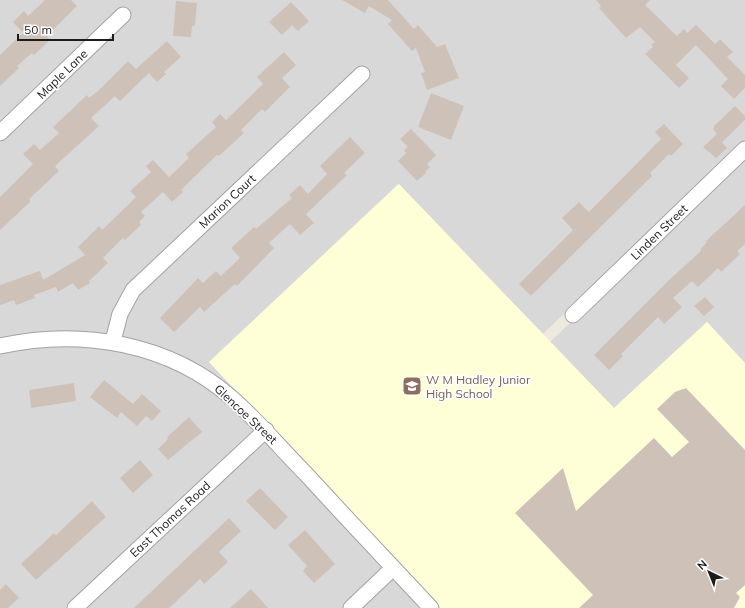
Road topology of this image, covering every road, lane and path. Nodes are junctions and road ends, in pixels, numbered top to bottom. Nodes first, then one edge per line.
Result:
1 (123, 16) dead end
2 (362, 74) dead end
3 (0, 133) edge
4 (745, 149) edge
5 (573, 315) dead end
6 (113, 341) junction
7 (0, 346) edge
8 (266, 430) junction
9 (394, 568) junction
10 (75, 608) edge
11 (351, 608) edge
12 (431, 608) edge

1 - 3 street, Maple Lane
2 - 6 street, Marion Court
4 - 5 street, Linden Street
6 - 7 street, Glencoe Street
6 - 8 street, Glencoe Street
8 - 9 street, Glencoe Street
8 - 10 street, East Thomas Road
9 - 11 street
9 - 12 street, Glencoe Street

